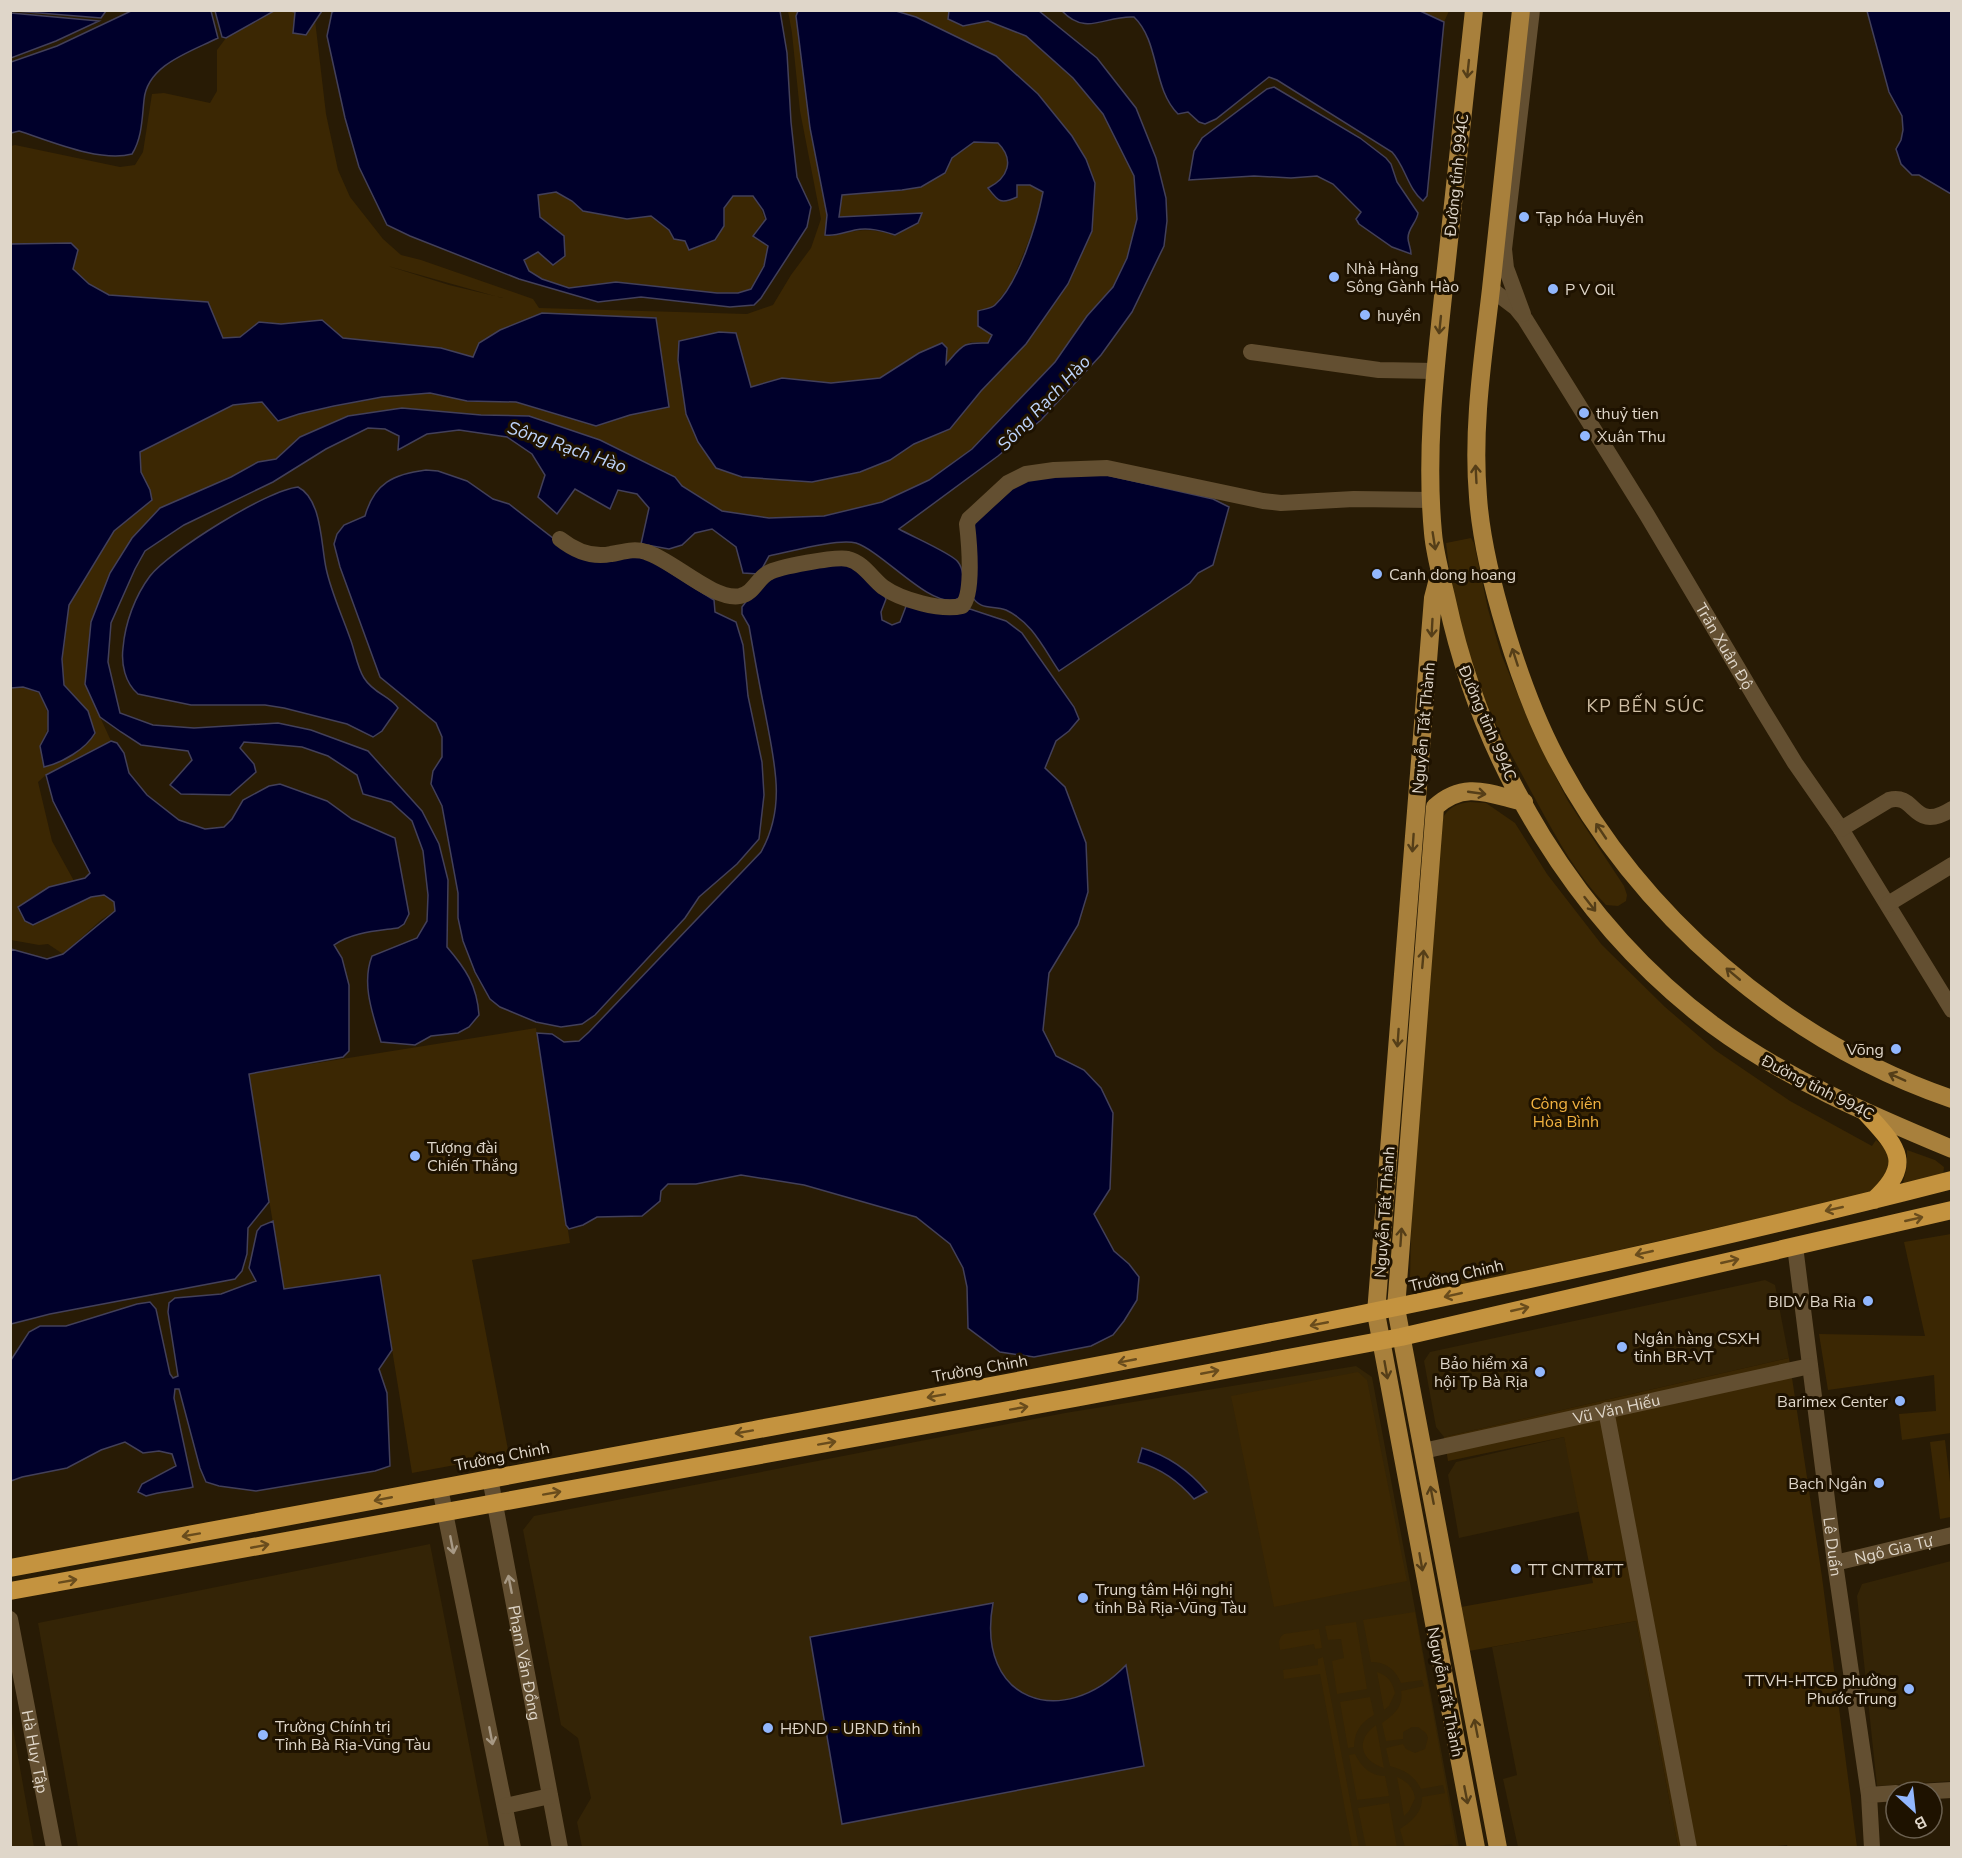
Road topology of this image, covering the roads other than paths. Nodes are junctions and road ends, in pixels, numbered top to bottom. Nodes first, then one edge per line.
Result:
1 (1474, 10) edge
2 (1521, 10) edge
3 (1532, 10) edge
4 (1491, 289) junction
5 (1525, 319) junction
6 (1251, 352) dead end
7 (1435, 371) junction
8 (1431, 500) junction
9 (560, 539) dead end
10 (1440, 571) junction
11 (1524, 802) junction
12 (1416, 807) junction
13 (1435, 807) junction
14 (1952, 809) edge
15 (1841, 830) junction
16 (1952, 865) edge
17 (1888, 904) junction
18 (1952, 1010) edge
19 (1952, 1099) edge
20 (1866, 1113) junction
21 (1952, 1149) edge
22 (1952, 1180) edge
23 (1874, 1200) junction
24 (1952, 1210) edge
25 (1795, 1246) junction
26 (1396, 1308) junction
27 (1376, 1312) junction
28 (1401, 1337) junction
29 (1381, 1340) junction
30 (1810, 1366) junction
31 (1070, 1372) junction
32 (1075, 1398) junction
33 (1606, 1410) junction
34 (1423, 1451) junction
35 (490, 1478) junction
36 (440, 1488) junction
37 (495, 1503) junction
38 (445, 1511) junction
39 (1952, 1535) edge
40 (1835, 1563) junction
41 (10, 1568) edge
42 (1450, 1588) junction
43 (10, 1591) edge
44 (1427, 1592) junction
45 (10, 1619) edge
46 (1884, 1794) edge
47 (1869, 1795) junction
48 (550, 1796) junction
49 (505, 1806) junction
50 (54, 1848) edge
51 (513, 1848) edge
52 (560, 1848) edge
53 (1476, 1848) edge
54 (1498, 1848) edge
55 (1689, 1848) edge
56 (1872, 1848) edge

1 -> 7 main road, Đường tỉnh 994C
2 - 4 main road
3 - 5 street
4 - 5 street, Trần Xuân Độ
19 -> 4 main road
5 - 15 street, Trần Xuân Độ
6 - 7 street
7 - 8 main road, Đường tỉnh 994C
8 - 9 street
8 -> 10 main road, Đường tỉnh 994C
10 - 11 main road, Đường tỉnh 994C
10 -> 12 main road, Nguyễn Tất Thành
13 -> 11 main road, Nguyễn Tất Thành
11 -> 20 main road, Đường tỉnh 994C
12 - 13 main road
12 -> 27 main road, Nguyễn Tất Thành
26 -> 13 main road, Nguyễn Tất Thành
14 - 15 street
15 - 17 street, Trần Xuân Độ
16 - 17 street
17 - 18 street, Trần Xuân Độ
20 - 21 main road, Đường tỉnh 994C
20 - 23 highway
22 - 23 highway, Trường Chinh
23 -> 26 highway, Trường Chinh
25 -> 24 highway
28 -> 25 highway
25 - 30 street, Lê Duẩn
26 - 27 highway, Trường Chinh
26 - 28 main road, Nguyễn Tất Thành
27 - 29 main road, Nguyễn Tất Thành
27 -> 31 highway, Trường Chinh
28 - 29 highway
28 - 34 main road, Nguyễn Tất Thành
32 -> 29 highway
29 -> 44 main road, Nguyễn Tất Thành
30 - 33 street, Vũ Văn Hiếu
30 - 40 street, Lê Duẩn
31 - 32 highway
31 -> 35 highway, Trường Chinh
37 -> 32 highway
33 - 34 street, Vũ Văn Hiếu
33 - 55 street
42 -> 34 main road, Nguyễn Tất Thành
35 - 36 highway, Trường Chinh
35 - 37 street, Phạm Văn Đồng
36 - 38 street
36 -> 41 highway, Trường Chinh
37 - 38 highway
48 -> 37 street, Phạm Văn Đồng
43 -> 38 highway
38 -> 49 street
39 - 40 street, Ngô Gia Tự
40 - 47 street, Lê Duẩn
42 - 44 main road
54 -> 42 main road, Nguyễn Tất Thành
44 -> 53 main road, Nguyễn Tất Thành
45 - 50 street, Hà Huy Tập
46 - 47 street
47 - 56 street, Lê Duẩn
48 - 49 street
48 - 52 street, Phạm Văn Đồng
49 - 51 street

